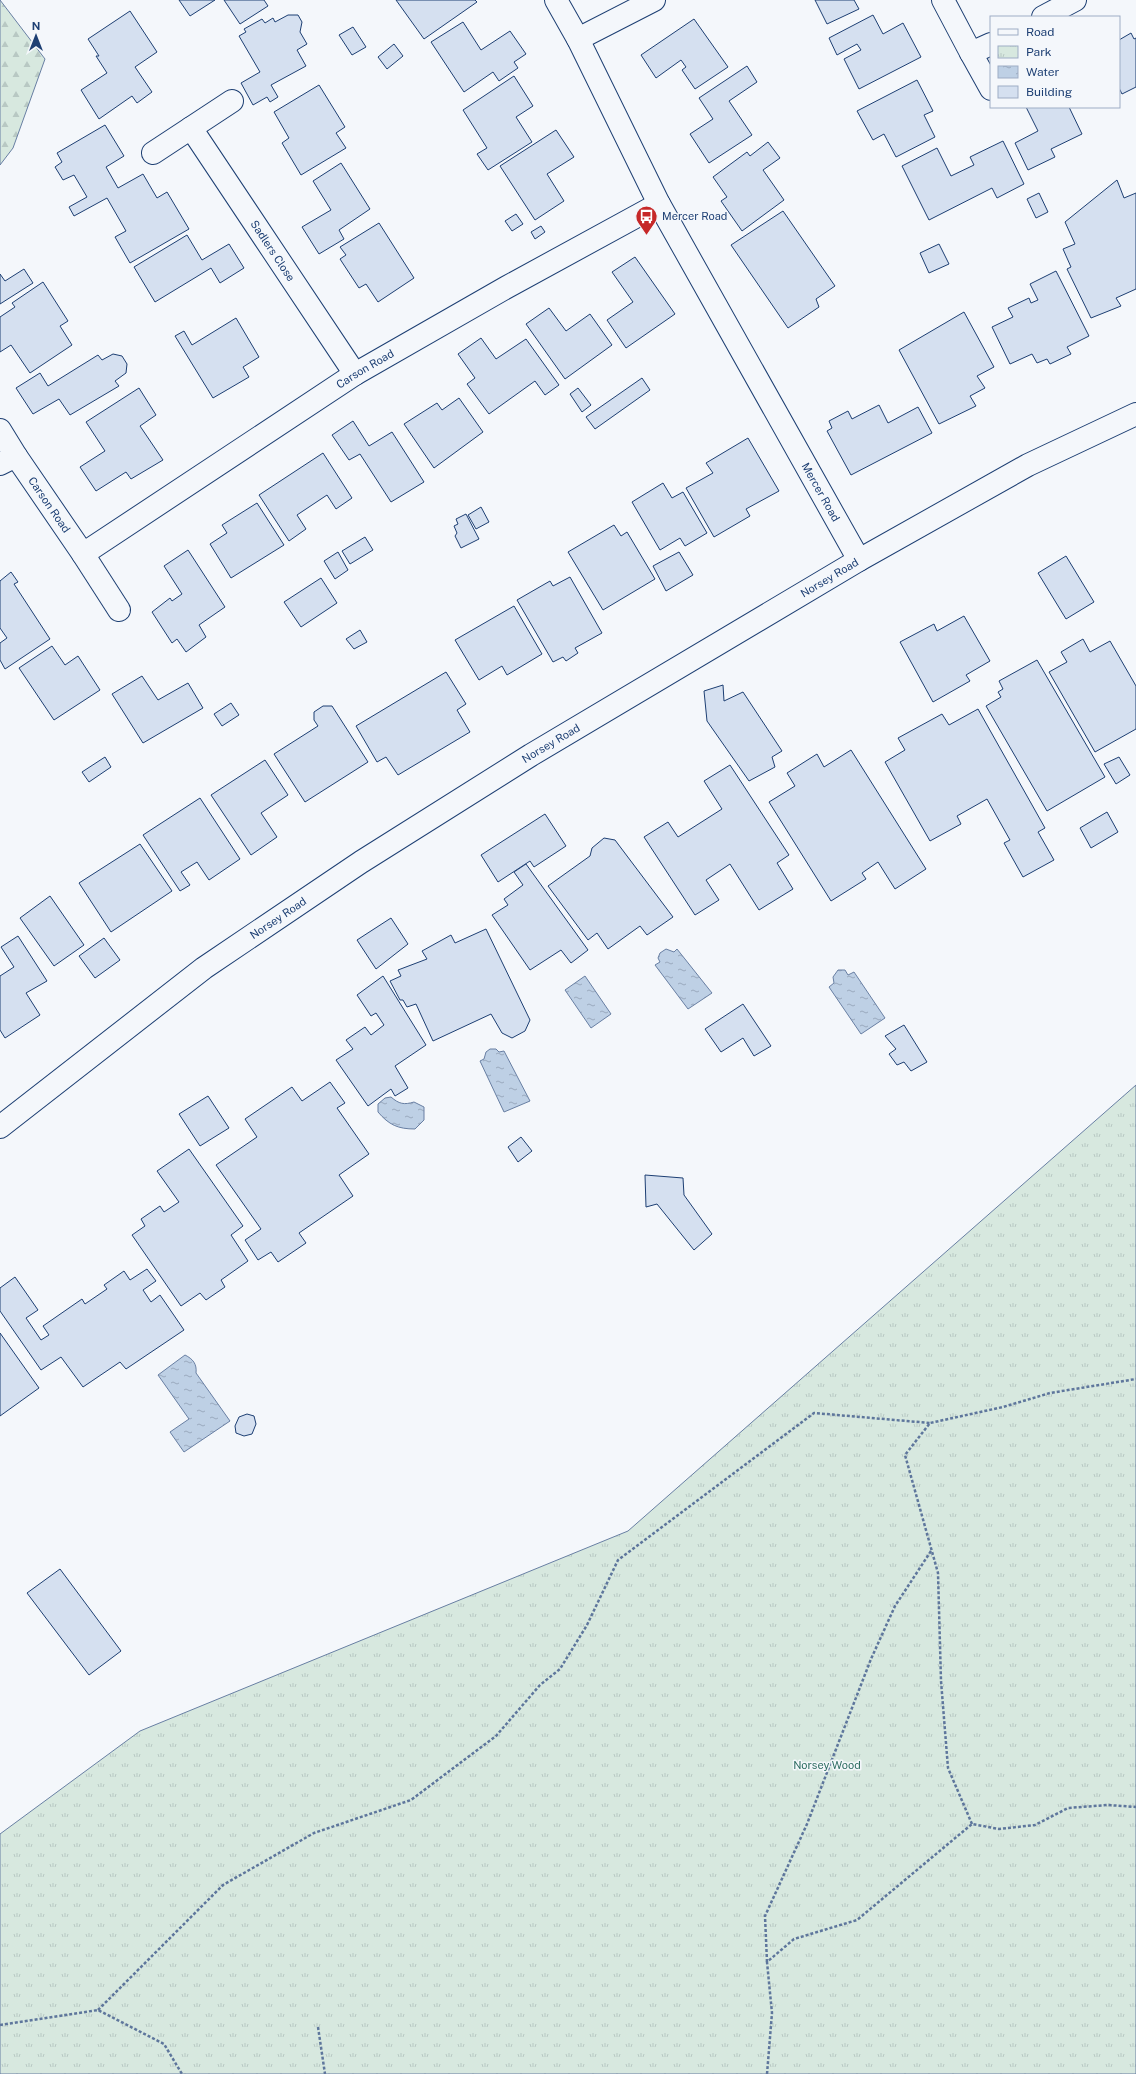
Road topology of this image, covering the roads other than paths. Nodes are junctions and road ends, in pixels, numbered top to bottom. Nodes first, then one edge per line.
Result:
1 (556, 0) edge
2 (654, 0) edge
3 (943, 0) edge
4 (1075, 0) edge
5 (1045, 16) edge
6 (578, 39) junction
7 (990, 44) edge
8 (971, 54) junction
9 (990, 87) edge
10 (232, 101) dead end
11 (191, 128) junction
12 (153, 153) dead end
13 (660, 204) junction
14 (355, 374) junction
15 (1136, 414) edge
16 (0, 430) edge
17 (8, 460) edge
18 (83, 554) junction
19 (859, 560) junction
20 (119, 610) dead end
21 (0, 1128) edge

1 - 6 street, Mercer Road
2 - 6 street
3 - 8 street
4 - 5 street
6 - 13 street, Mercer Road
7 - 8 street
8 - 9 street
10 - 11 street
11 - 12 street
11 - 14 street, Sadlers Close
13 - 14 street, Carson Road
13 - 19 street, Mercer Road
14 - 18 street, Carson Road
15 - 19 street, Norsey Road
16 - 17 street, Carson Road
17 - 18 street, Carson Road
18 - 20 street, Carson Road
19 - 21 street, Norsey Road

